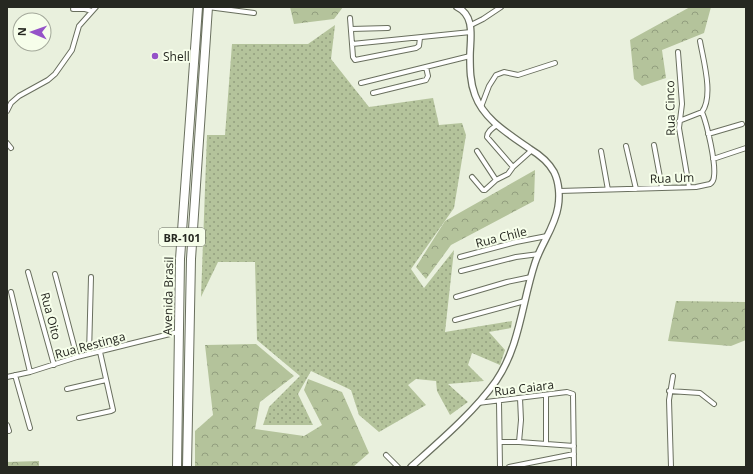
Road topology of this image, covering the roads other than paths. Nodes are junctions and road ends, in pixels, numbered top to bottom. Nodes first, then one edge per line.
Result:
1 (96, 7) edge
2 (198, 7) edge
3 (208, 7) edge
4 (457, 7) edge
5 (501, 7) edge
6 (73, 9) dead end
7 (92, 11) junction
8 (254, 13) dead end
9 (350, 18) dead end
10 (471, 25) junction
11 (388, 28) dead end
12 (351, 29) junction
13 (471, 32) junction
14 (420, 38) junction
15 (700, 41) dead end
16 (352, 44) junction
17 (678, 52) dead end
18 (470, 56) junction
19 (555, 63) dead end
20 (426, 67) junction
21 (361, 83) dead end
22 (373, 93) dead end
23 (481, 107) junction
24 (7, 111) edge
25 (702, 112) junction
26 (679, 121) junction
27 (742, 124) dead end
28 (497, 125) junction
29 (708, 134) junction
30 (7, 143) edge
31 (654, 145) dead end
32 (626, 146) dead end
33 (11, 148) dead end
34 (746, 148) edge
35 (532, 150) junction
36 (477, 151) dead end
37 (601, 151) dead end
38 (713, 158) junction
39 (513, 167) junction
40 (472, 177) dead end
41 (496, 180) junction
42 (662, 188) junction
43 (689, 188) junction
44 (636, 189) junction
45 (559, 190) junction
46 (608, 190) junction
47 (547, 236) junction
48 (539, 254) junction
49 (460, 257) dead end
50 (461, 271) dead end
51 (28, 272) dead end
52 (55, 274) dead end
53 (91, 277) dead end
54 (531, 277) junction
55 (11, 292) dead end
56 (456, 297) dead end
57 (526, 301) junction
58 (455, 320) dead end
59 (179, 332) junction
60 (100, 352) junction
61 (89, 354) junction
62 (77, 357) junction
63 (54, 364) junction
64 (30, 372) junction
65 (15, 375) junction
66 (673, 376) dead end
67 (7, 377) edge
68 (106, 380) junction
69 (67, 389) dead end
70 (669, 392) junction
71 (546, 395) junction
72 (520, 398) junction
73 (499, 402) junction
74 (478, 404) junction
75 (714, 404) dead end
76 (79, 418) dead end
77 (7, 425) edge
78 (30, 428) dead end
79 (9, 431) dead end
80 (500, 442) junction
81 (519, 442) junction
82 (546, 444) junction
83 (574, 446) junction
84 (574, 454) junction
85 (386, 455) dead end
86 (177, 467) edge
87 (187, 467) edge
88 (398, 467) edge
89 (411, 467) edge
90 (500, 467) edge
91 (509, 467) edge
92 (574, 467) edge
93 (671, 467) edge

1 - 7 street
2 - 59 highway, Avenida Brasil / BR-101
3 - 8 street
3 - 87 highway, Avenida Brasil / BR-101
4 - 10 street
5 - 10 street
6 - 7 street
7 - 24 street
9 - 12 street
10 - 13 street
11 - 12 street
12 - 16 street
13 - 14 street
13 - 18 street
14 - 16 street
14 - 16 street
15 - 25 street
17 - 26 street, Rua Cinco
18 - 20 street
18 - 23 street
19 - 23 street
20 - 21 street
20 - 22 street
23 - 28 street
25 - 26 street
25 - 29 street, Rua Um
26 - 43 street, Rua Cinco
27 - 29 street
28 - 35 street
28 - 39 street
29 - 38 street, Rua Um
30 - 33 street
31 - 42 street
32 - 44 street
34 - 38 street
35 - 39 street
35 - 45 street
36 - 41 street
37 - 46 street
38 - 43 street, Rua Um
39 - 41 street
40 - 41 street
42 - 43 street, Rua Um
42 - 44 street, Rua Um
44 - 46 street, Rua Um
45 - 46 street, Rua Um
45 - 47 street
47 - 48 street
47 - 49 street, Rua Chile
48 - 50 street
48 - 54 street
51 - 63 street, Rua Oito
52 - 62 street
53 - 61 street
54 - 56 street
54 - 57 street
55 - 64 street
57 - 58 street
57 - 74 street
59 - 60 street, Rua Restinga
59 - 86 highway, Avenida Brasil / BR-101
60 - 61 street, Rua Restinga
60 - 68 street
61 - 62 street, Rua Restinga
62 - 63 street, Rua Restinga
63 - 64 street, Rua Restinga
64 - 65 street, Rua Restinga
65 - 67 street, Rua Restinga
65 - 78 street
66 - 70 street
68 - 69 street
68 - 76 street
70 - 75 street
70 - 93 street
71 - 72 street, Rua Caiara
71 - 82 street
71 - 83 street, Rua Caiara
72 - 73 street, Rua Caiara
72 - 81 street
73 - 74 street, Rua Caiara
73 - 80 street
74 - 89 street
77 - 79 street
80 - 81 street
80 - 90 street
81 - 82 street
82 - 83 street
83 - 84 street
84 - 91 street
84 - 92 street
85 - 88 street

